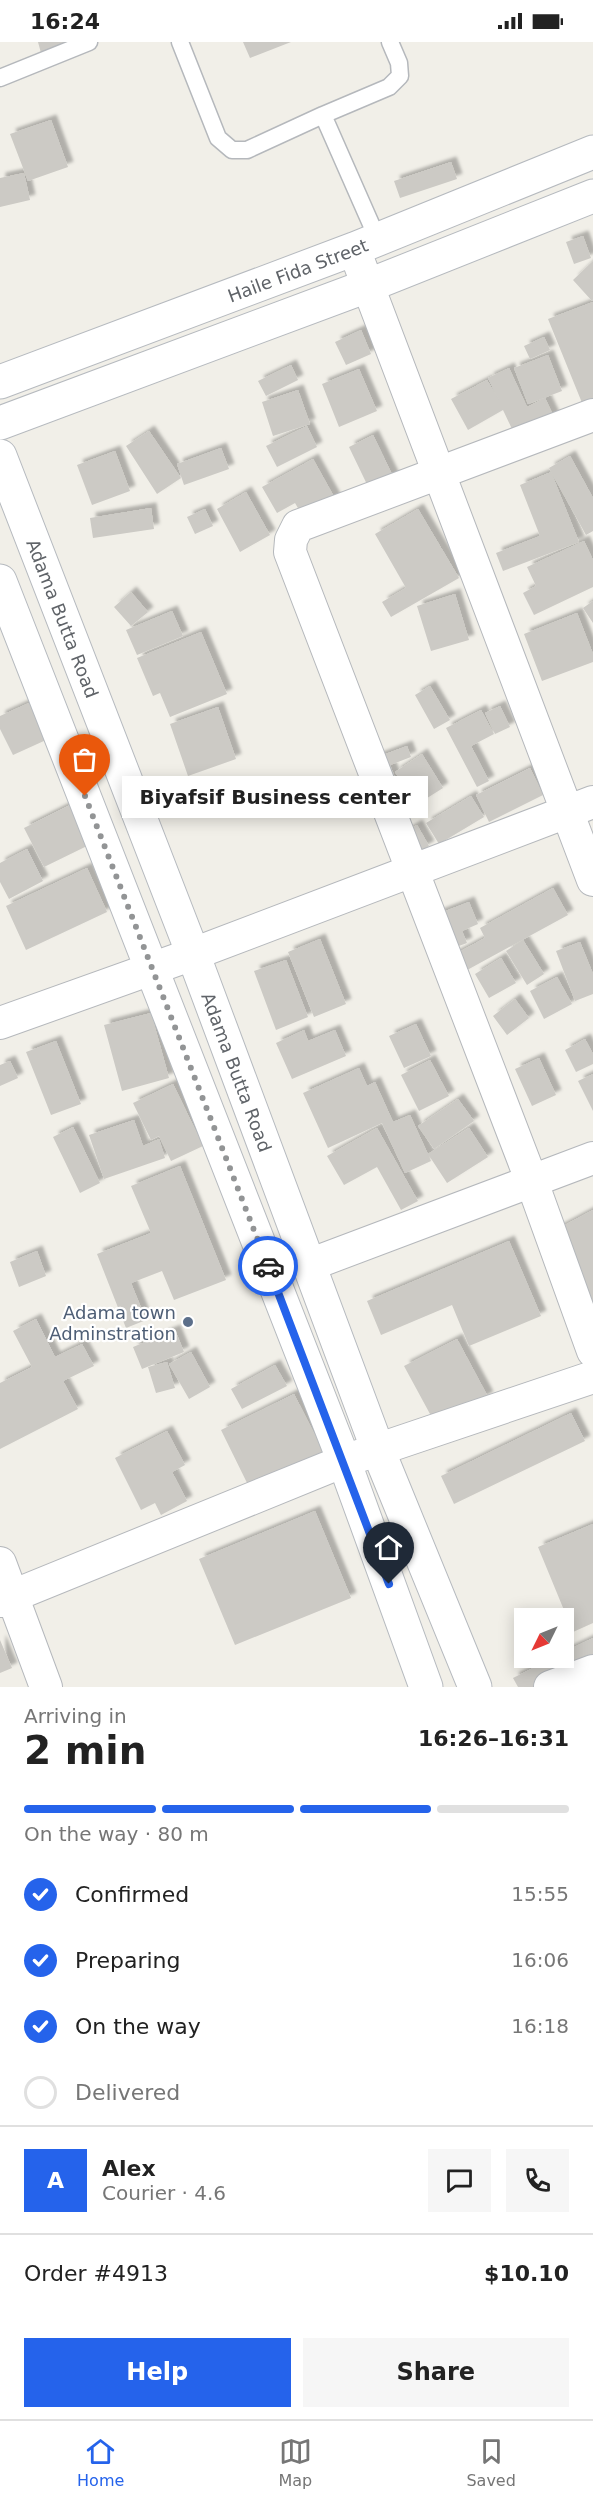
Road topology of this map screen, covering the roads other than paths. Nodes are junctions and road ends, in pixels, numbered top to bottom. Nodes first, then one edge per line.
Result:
1 (89, 42) edge
2 (180, 42) edge
3 (390, 42) edge
4 (0, 78) edge
5 (323, 115) junction
6 (593, 152) edge
7 (593, 196) edge
8 (366, 244) junction
9 (367, 286) junction
10 (0, 382) edge
11 (593, 415) edge
12 (0, 423) edge
13 (0, 456) edge
14 (438, 474) junction
15 (0, 581) edge
16 (580, 807) edge
17 (411, 871) junction
18 (593, 880) edge
19 (193, 954) junction
20 (153, 968) junction
21 (0, 1023) edge
22 (593, 1158) edge
23 (532, 1182) junction
24 (309, 1265) junction
25 (593, 1351) edge
26 (593, 1377) edge
27 (378, 1450) junction
28 (344, 1461) junction
29 (0, 1563) edge
30 (6, 1599) edge
31 (593, 1671) edge
32 (46, 1687) edge
33 (426, 1687) edge
34 (475, 1687) edge
35 (550, 1687) edge

1 - 4 lane
2 - 5 lane
3 - 5 lane
5 - 8 lane
6 - 8 street, Haile Fida Street
7 - 9 street
8 - 9 street
8 - 10 street, Haile Fida Street
9 - 12 street
9 - 14 street
11 - 14 street
13 - 19 street, Adama Butta Road
14 - 16 street
14 - 17 street
15 - 20 street
16 - 17 street
16 - 18 street
17 - 19 street
17 - 23 street
19 - 20 street
19 - 24 street, Adama Butta Road
20 - 21 street
20 - 28 street
22 - 23 street
23 - 24 street
23 - 25 street
24 - 27 street, Adama Butta Road
26 - 27 street
27 - 28 street
27 - 34 street, Adama Butta Road
28 - 30 street
28 - 33 street
29 - 30 street
30 - 32 street
31 - 35 street

